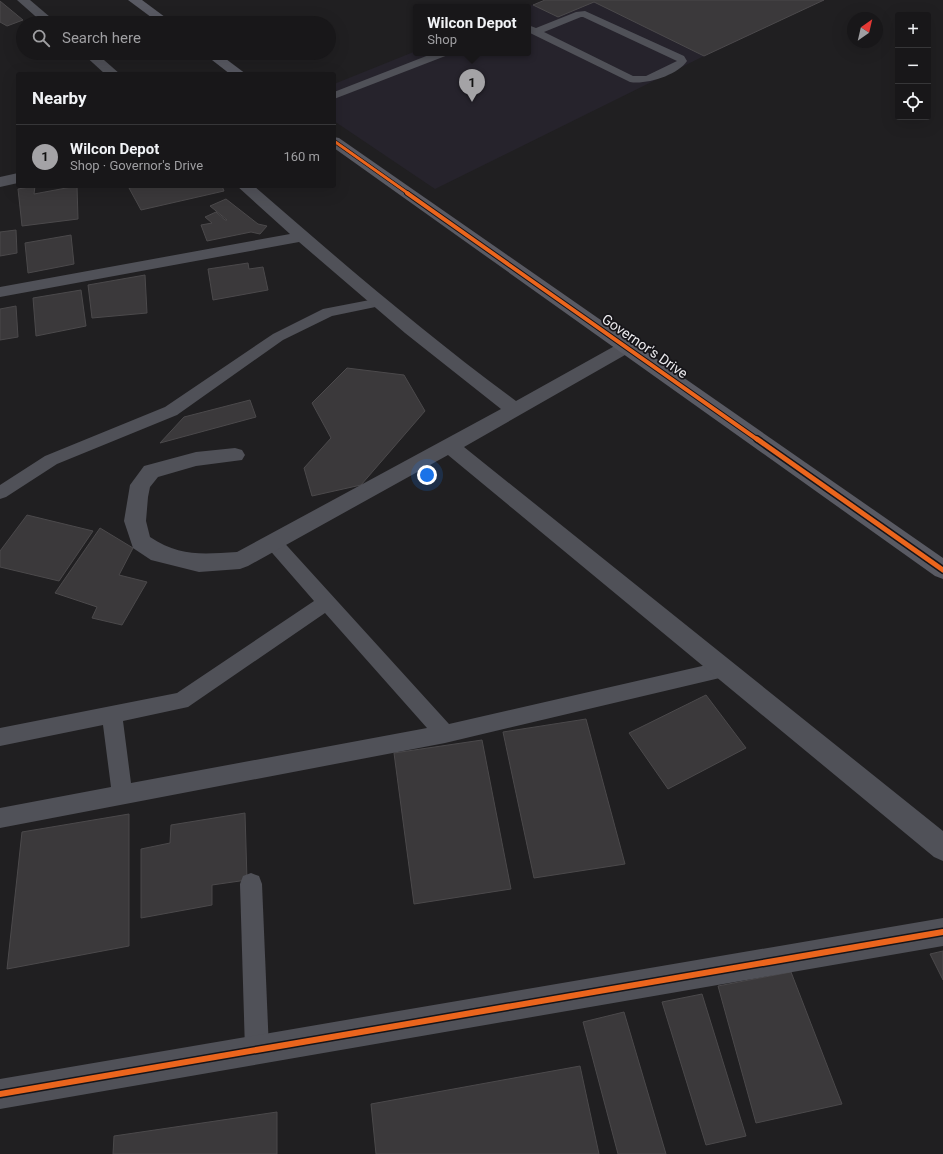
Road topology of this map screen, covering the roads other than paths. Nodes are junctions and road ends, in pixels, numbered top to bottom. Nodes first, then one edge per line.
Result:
1 (23, 0) edge
2 (134, 0) edge
3 (42, 16) edge
4 (157, 16) edge
5 (533, 29) edge
6 (436, 56) edge
7 (96, 60) edge
8 (219, 60) edge
9 (111, 72) edge
10 (236, 72) edge
11 (336, 95) edge
12 (336, 142) edge
13 (16, 178) edge
14 (0, 182) edge
15 (247, 188) edge
16 (302, 237) junction
17 (0, 292) edge
18 (380, 302) junction
19 (626, 347) junction
20 (515, 410) junction
21 (449, 445) junction
22 (235, 454) dead end
23 (0, 493) edge
24 (273, 542) junction
25 (943, 570) edge
26 (327, 602) junction
27 (724, 669) junction
28 (112, 715) junction
29 (445, 734) junction
30 (0, 737) edge
31 (122, 795) junction
32 (0, 818) edge
33 (943, 848) edge
34 (251, 884) dead end
35 (943, 932) edge
36 (257, 1050) junction
37 (0, 1094) edge

1 - 3 street
2 - 4 main road
5 - 5 lane
6 - 11 lane
7 - 9 street
8 - 10 main road
12 - 19 main road, Governor's Drive
13 - 14 street
15 - 16 street
16 - 17 street
16 - 18 street
18 - 20 street
18 - 23 lane
19 - 20 street
19 - 25 main road, Governor's Drive
20 - 21 street
21 - 24 street
21 - 27 street
22 - 24 street
24 - 26 lane
26 - 28 lane
26 - 29 lane
27 - 29 lane
27 - 33 street
28 - 30 lane
28 - 31 lane
29 - 31 lane
31 - 32 lane
34 - 36 lane
35 - 36 street
36 - 37 street

